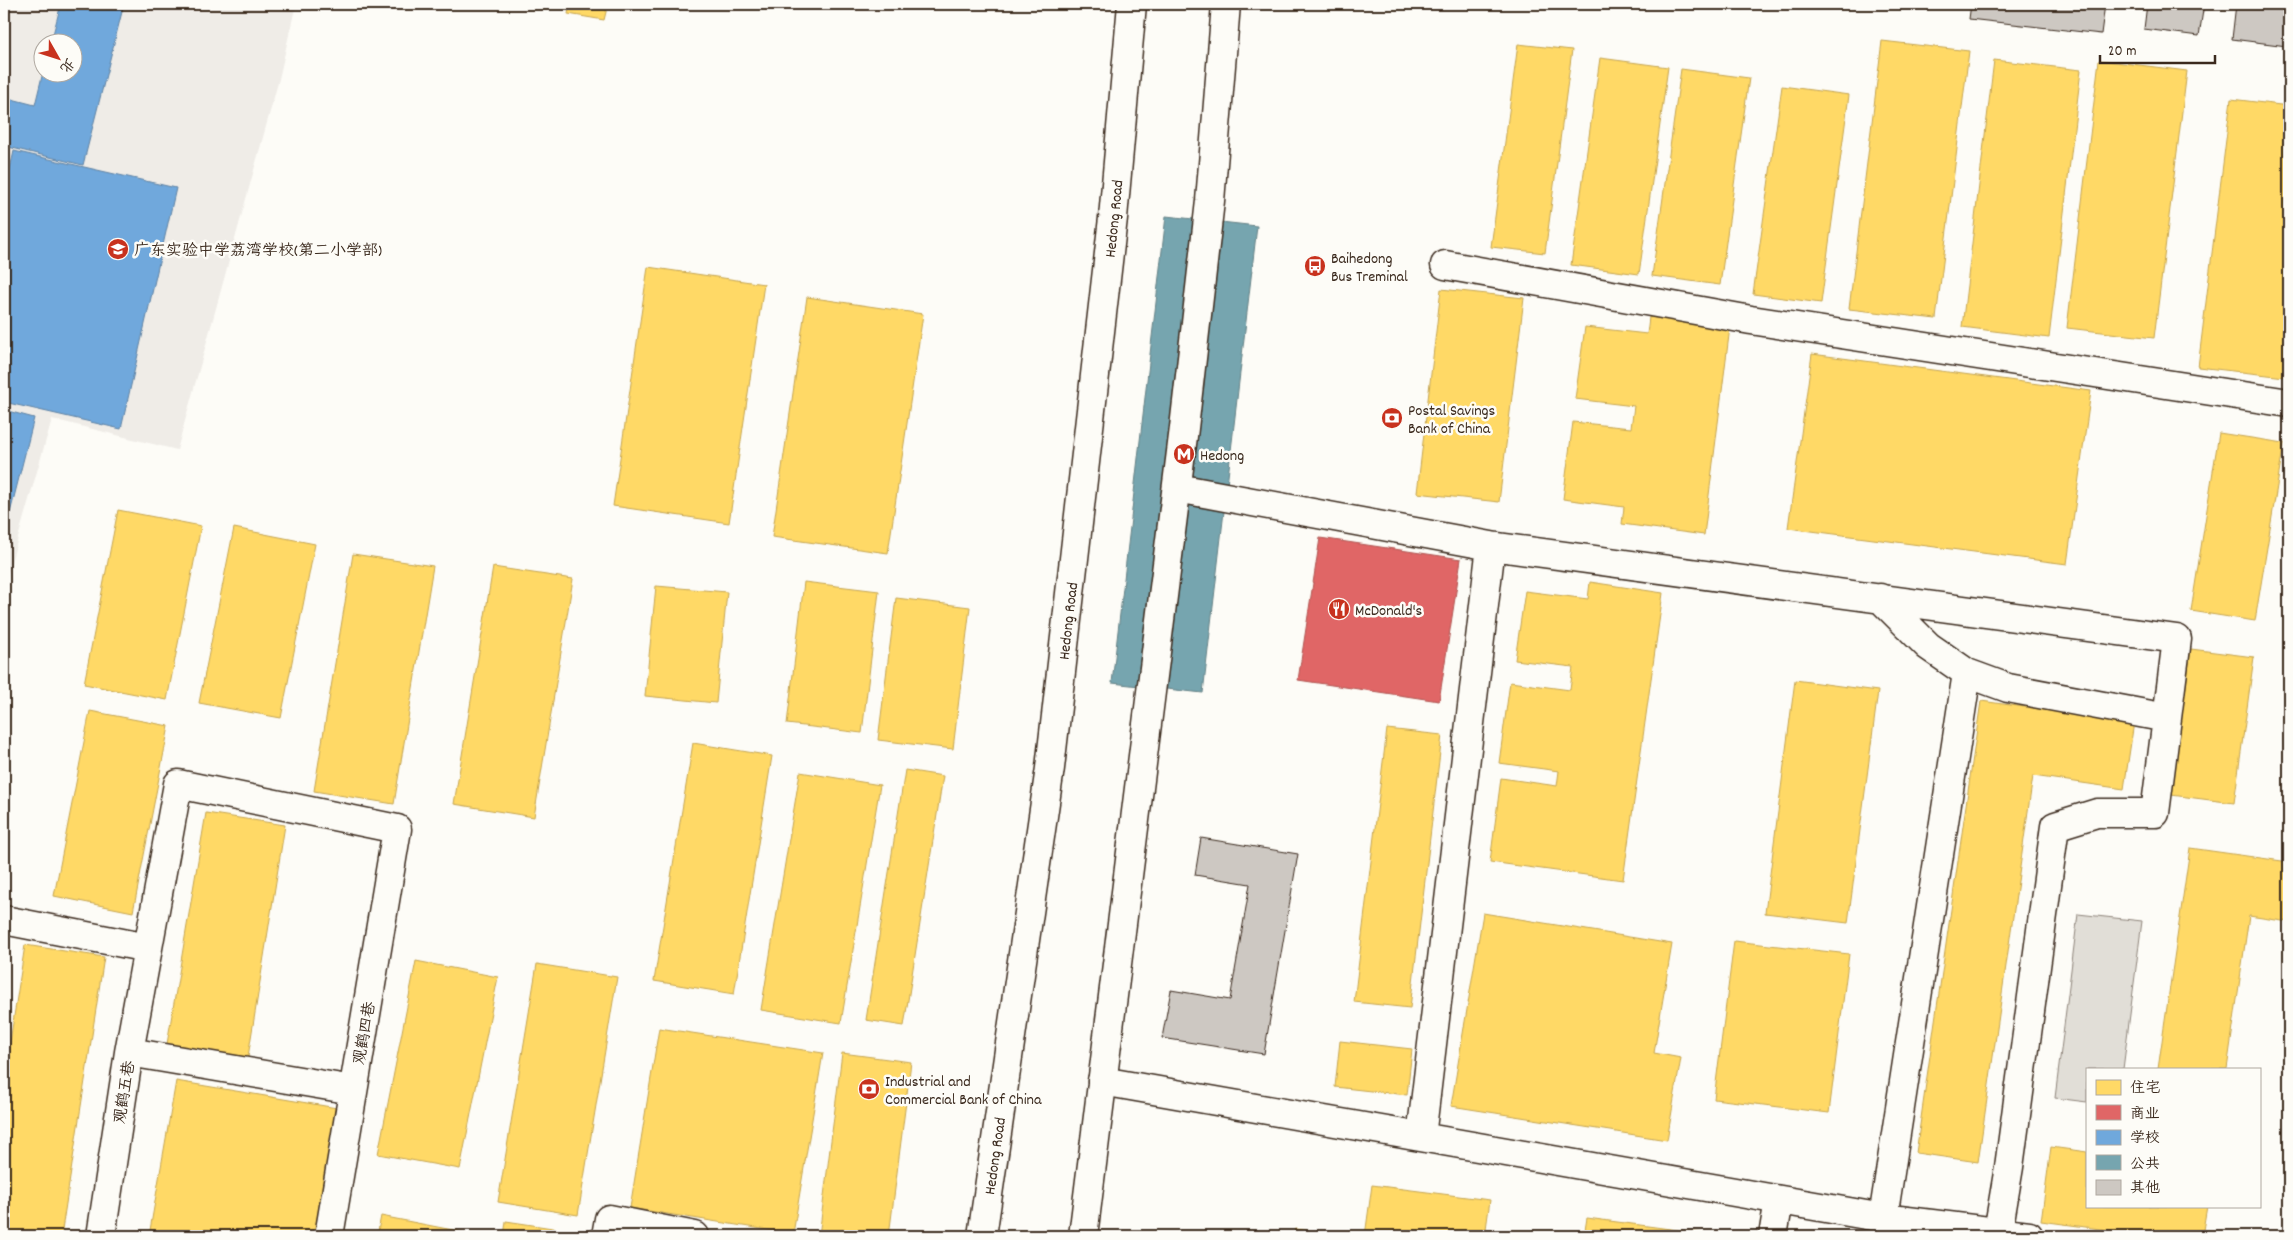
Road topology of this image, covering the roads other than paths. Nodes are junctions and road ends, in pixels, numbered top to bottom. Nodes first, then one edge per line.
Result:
1 (1132, 4) edge
2 (1226, 4) edge
3 (1445, 265) dead end
4 (2289, 403) edge
5 (1177, 488) junction
6 (1491, 546) junction
7 (1880, 598) junction
8 (1967, 673) junction
9 (2167, 718) junction
10 (397, 829) joint
11 (4, 920) edge
12 (148, 948) junction
13 (129, 1052) junction
14 (1102, 1081) junction
15 (353, 1090) junction
16 (1421, 1137) junction
17 (1779, 1200) junction
18 (1883, 1218) junction
19 (607, 1228) edge
20 (1998, 1232) junction
21 (101, 1236) edge
22 (329, 1236) edge
23 (695, 1236) edge
24 (982, 1236) edge
25 (1083, 1236) edge
26 (1773, 1236) edge
27 (2029, 1236) edge

1 - 24 street, Hedong Road
2 - 5 street
3 - 4 street
5 - 6 street
5 - 14 street
6 - 7 street
6 - 16 street
7 - 8 street
7 - 9 street
8 - 9 street
8 - 18 street
9 - 20 street
10 - 12 street, 观鹤五巷
10 - 15 street, 观鹤四巷
11 - 12 street
12 - 13 street, 观鹤五巷
13 - 15 street
13 - 21 street, 观鹤五巷
14 - 16 street
14 - 25 street
15 - 22 street, 观鹤四巷
16 - 17 street
17 - 18 street
17 - 26 street
18 - 20 street
19 - 23 street
20 - 27 street

